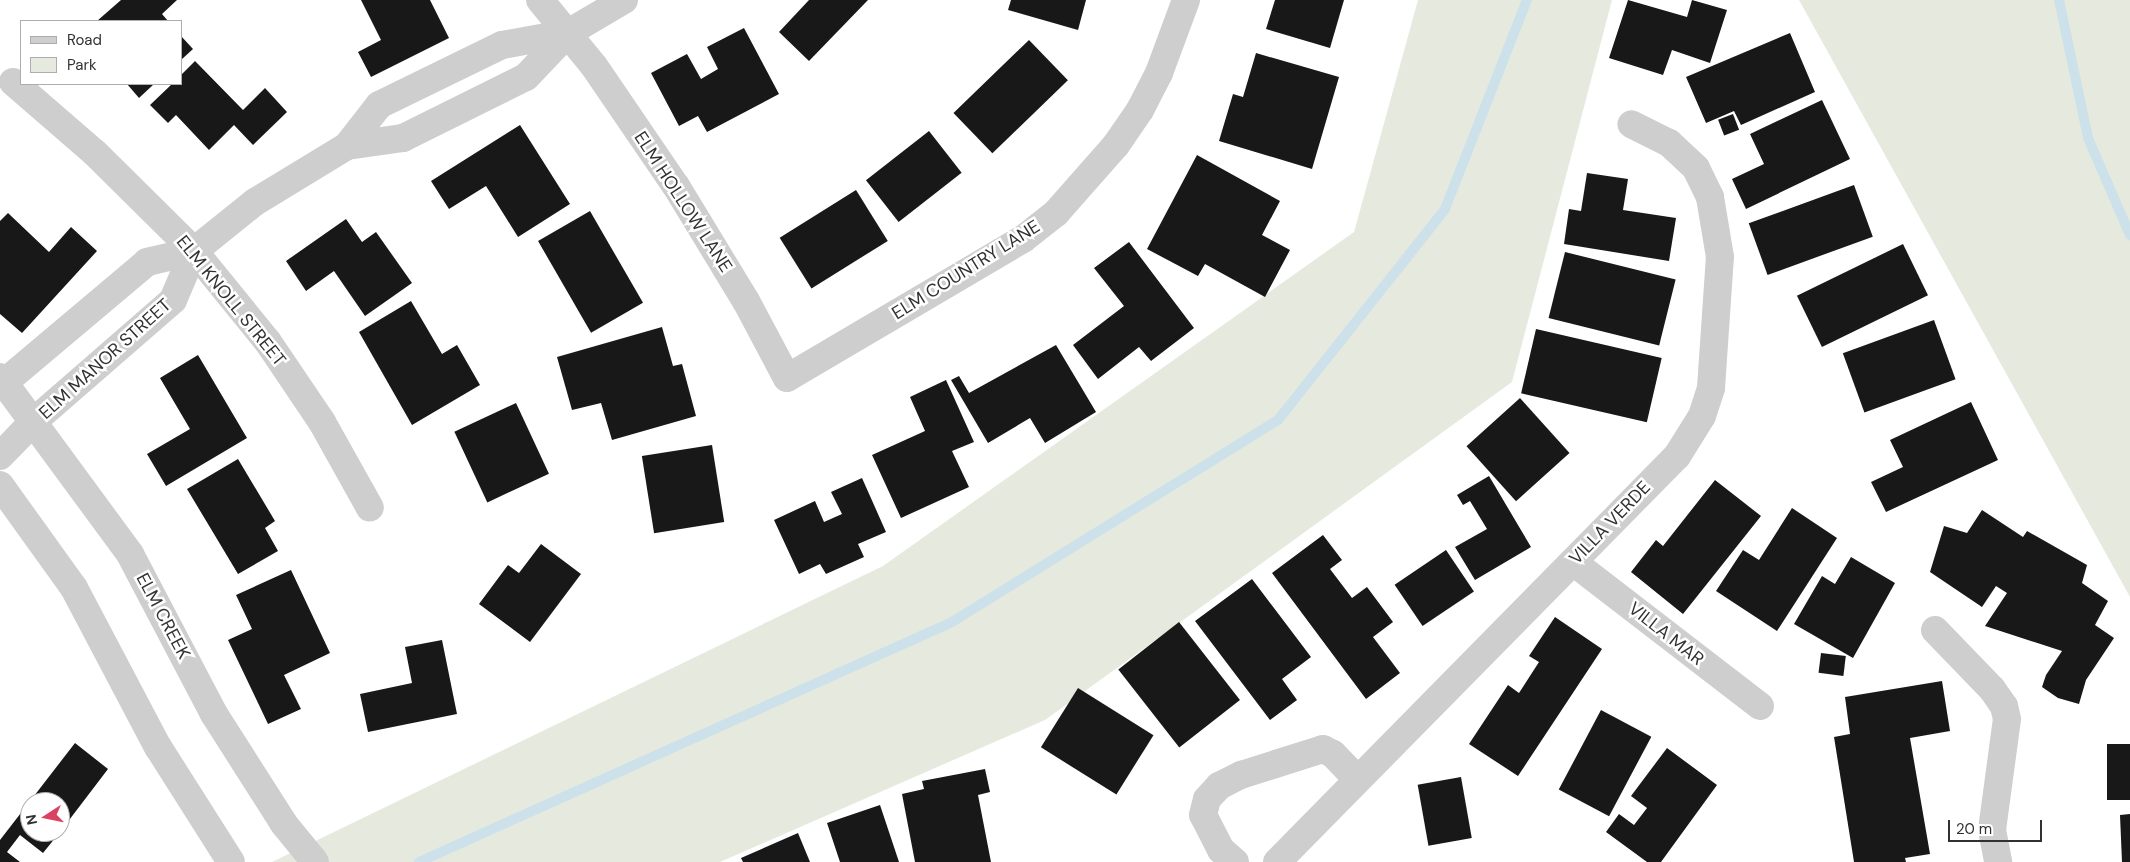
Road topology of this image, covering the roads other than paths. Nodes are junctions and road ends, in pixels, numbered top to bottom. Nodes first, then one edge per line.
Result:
1 (540, 0) edge
2 (624, 0) edge
3 (1186, 0) edge
4 (568, 33) junction
5 (12, 82) dead end
6 (1631, 124) dead end
7 (347, 146) junction
8 (194, 251) junction
9 (787, 378) joint
10 (2, 382) edge
11 (34, 421) junction
12 (0, 456) edge
13 (0, 485) edge
14 (370, 508) dead end
15 (1572, 562) junction
16 (1935, 630) dead end
17 (1760, 706) dead end
18 (1357, 779) junction
19 (231, 862) edge
20 (315, 862) edge
21 (1235, 862) edge
22 (1277, 862) edge
23 (1998, 862) edge

1 - 4 street, ELM HOLLOW LANE
2 - 4 street, ELM MANOR STREET
3 - 9 street, ELM COUNTRY LANE
4 - 7 street, ELM MANOR STREET
4 - 7 street, ELM MANOR STREET
4 - 9 street, ELM HOLLOW LANE
5 - 8 street, ELM KNOLL STREET
6 - 15 street, VILLA VERDE
7 - 8 street, ELM MANOR STREET
8 - 10 street, ELM MANOR STREET
8 - 11 street, ELM MANOR STREET
8 - 14 street, ELM KNOLL STREET
10 - 11 street, ELM CREEK
11 - 12 street, ELM MANOR STREET
11 - 20 street, ELM CREEK
13 - 19 street
15 - 17 street, VILLA MAR
15 - 18 street, VILLA VERDE
16 - 23 street
18 - 21 street
18 - 22 street, VILLA VERDE

